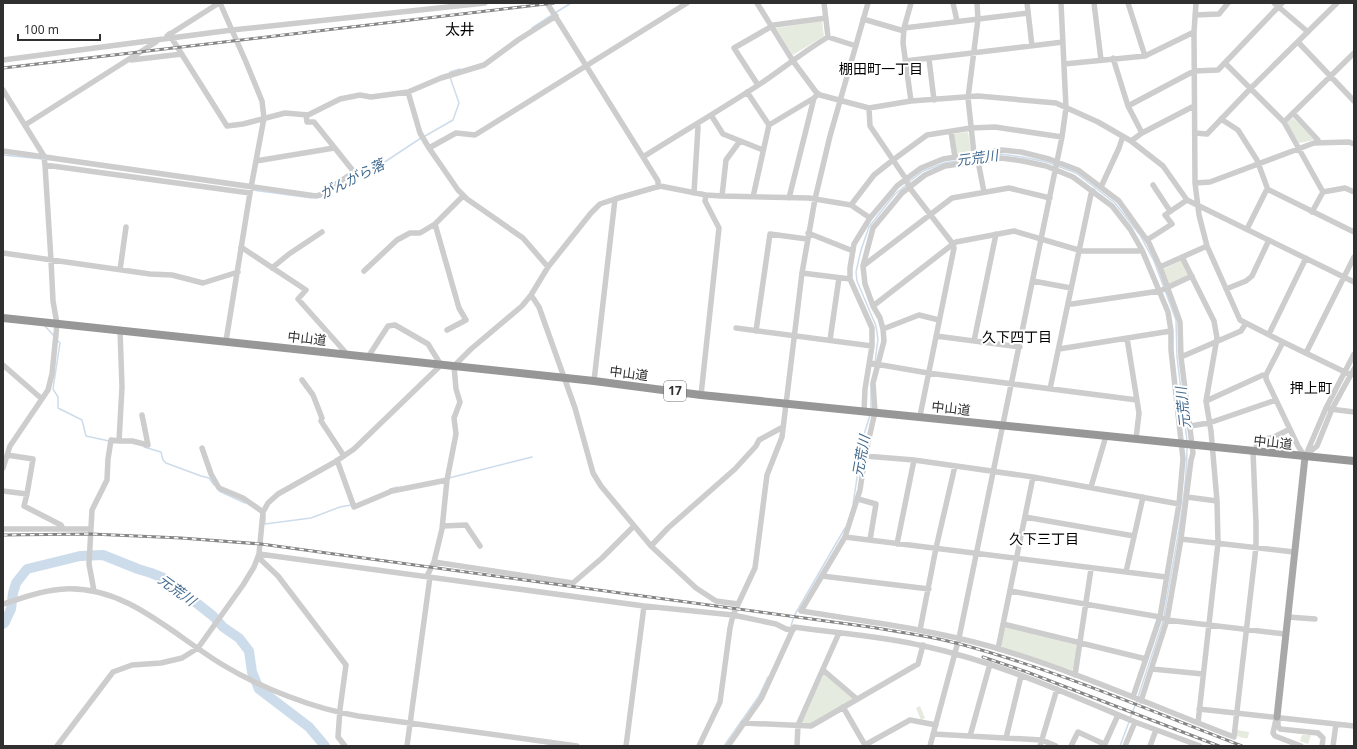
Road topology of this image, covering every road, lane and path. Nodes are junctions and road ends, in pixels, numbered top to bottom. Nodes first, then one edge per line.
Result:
1 (220, 3) edge
2 (485, 3) edge
3 (547, 3) edge
4 (687, 3) edge
5 (757, 3) edge
6 (824, 3) edge
7 (868, 3) edge
8 (911, 3) edge
9 (953, 3) edge
10 (977, 3) edge
11 (1027, 3) edge
12 (1061, 3) edge
13 (1094, 3) edge
14 (1128, 3) edge
15 (1196, 3) edge
16 (1228, 3) edge
17 (1337, 3) edge
18 (1278, 4) edge
19 (1028, 13) junction
20 (1195, 15) junction
21 (556, 16) junction
22 (826, 18) junction
23 (863, 19) junction
24 (978, 19) junction
25 (957, 21) junction
26 (770, 26) junction
27 (904, 29) junction
28 (232, 30) junction
29 (1194, 32) junction
30 (1308, 32) junction
31 (171, 36) junction
32 (828, 37) junction
33 (159, 41) junction
34 (1063, 42) junction
35 (1298, 42) junction
36 (856, 46) junction
37 (1032, 46) junction
38 (974, 53) junction
39 (1354, 53) edge
40 (182, 54) junction
41 (1145, 56) junction
42 (1114, 58) junction
43 (930, 59) junction
44 (3, 60) edge
45 (128, 60) junction
46 (1101, 60) junction
47 (793, 61) junction
48 (905, 61) junction
49 (1225, 63) junction
50 (1064, 64) junction
51 (587, 66) junction
52 (1194, 71) junction
53 (1331, 76) junction
54 (758, 85) junction
55 (1251, 88) junction
56 (3, 90) edge
57 (408, 92) junction
58 (747, 92) junction
59 (816, 96) junction
60 (968, 98) junction
61 (840, 100) junction
62 (911, 100) junction
63 (934, 100) junction
64 (1354, 101) edge
65 (1128, 106) junction
66 (1194, 106) junction
67 (869, 108) junction
68 (1066, 108) junction
69 (1293, 114) junction
70 (306, 115) junction
71 (711, 115) junction
72 (264, 118) junction
73 (1221, 119) junction
74 (1284, 122) junction
75 (697, 124) junction
76 (769, 124) junction
77 (25, 125) junction
78 (971, 128) junction
79 (951, 132) junction
80 (1142, 133) junction
81 (1195, 134) junction
82 (1123, 136) junction
83 (1062, 138) junction
84 (740, 141) junction
85 (1131, 141) junction
86 (1319, 143) junction
87 (1354, 144) edge
88 (334, 148) junction
89 (429, 148) junction
90 (1298, 148) junction
91 (3, 150) edge
92 (764, 150) junction
93 (974, 154) junction
94 (44, 156) junction
95 (643, 157) junction
96 (955, 157) junction
97 (893, 160) junction
98 (256, 161) junction
99 (978, 161) junction
100 (1258, 164) junction
101 (45, 165) junction
102 (1056, 166) junction
103 (906, 179) junction
104 (1195, 183) junction
105 (1154, 185) dead end
106 (658, 186) junction
107 (909, 187) junction
108 (1101, 187) junction
109 (250, 190) junction
110 (1268, 190) junction
111 (1093, 191) junction
112 (984, 192) junction
113 (1323, 192) junction
114 (1354, 192) edge
115 (694, 193) junction
116 (706, 195) junction
117 (463, 196) junction
118 (722, 196) junction
119 (753, 198) junction
120 (789, 198) junction
121 (1050, 198) junction
122 (615, 199) junction
123 (815, 199) junction
124 (1187, 200) junction
125 (851, 205) junction
126 (1198, 205) junction
127 (1170, 212) junction
128 (1312, 212) junction
129 (930, 214) junction
130 (870, 218) junction
131 (435, 224) junction
132 (126, 228) dead end
133 (1247, 229) junction
134 (322, 232) dead end
135 (1354, 232) edge
136 (996, 234) junction
137 (808, 236) junction
138 (1042, 238) junction
139 (1148, 240) junction
140 (1269, 240) junction
141 (953, 244) junction
142 (1207, 246) junction
143 (241, 247) junction
144 (1079, 250) junction
145 (1142, 250) junction
146 (853, 251) junction
147 (3, 253) edge
148 (1182, 257) junction
149 (1354, 257) edge
150 (1306, 258) junction
151 (51, 260) junction
152 (863, 266) junction
153 (548, 267) junction
154 (1160, 267) junction
155 (272, 268) junction
156 (120, 270) junction
157 (364, 271) dead end
158 (238, 272) junction
159 (802, 273) junction
160 (1192, 276) junction
161 (1344, 277) junction
162 (838, 278) junction
163 (850, 279) junction
164 (1033, 281) junction
165 (1354, 282) edge
166 (1071, 288) junction
167 (1164, 289) junction
168 (1226, 289) junction
169 (531, 295) junction
170 (1068, 304) junction
171 (873, 306) junction
172 (3, 318) edge
173 (939, 320) junction
174 (1246, 323) junction
175 (57, 324) junction
176 (736, 328) dead end
177 (883, 329) junction
178 (120, 330) junction
179 (448, 330) dead end
180 (756, 331) junction
181 (1171, 331) junction
182 (1269, 334) junction
183 (794, 336) junction
184 (936, 336) junction
185 (1127, 338) junction
186 (830, 340) junction
187 (226, 341) junction
188 (974, 341) junction
189 (1217, 342) junction
190 (1283, 342) junction
191 (872, 346) junction
192 (1020, 347) junction
193 (1059, 349) junction
194 (1306, 353) junction
195 (346, 354) junction
196 (1354, 354) edge
197 (368, 356) junction
198 (1181, 357) junction
199 (870, 363) junction
200 (3, 365) edge
201 (441, 365) junction
202 (879, 365) junction
203 (454, 366) junction
204 (1354, 369) edge
205 (928, 373) junction
206 (1348, 374) junction
207 (1266, 376) junction
208 (564, 378) junction
209 (302, 380) dead end
210 (594, 381) junction
211 (1012, 384) junction
212 (1050, 389) junction
213 (701, 395) junction
214 (42, 399) junction
215 (1137, 400) junction
216 (1276, 400) junction
217 (1206, 401) junction
218 (785, 402) junction
219 (1326, 408) junction
220 (1332, 409) junction
221 (864, 411) junction
222 (875, 412) junction
223 (1354, 412) edge
224 (142, 415) dead end
225 (920, 416) junction
226 (1209, 423) junction
227 (1003, 425) junction
228 (1190, 426) junction
229 (783, 427) junction
230 (1290, 429) junction
231 (1106, 436) junction
232 (1136, 439) junction
233 (119, 441) junction
234 (1182, 444) junction
235 (1192, 445) junction
236 (1211, 447) junction
237 (202, 448) dead end
238 (1255, 452) junction
239 (7, 455) junction
240 (344, 456) junction
241 (865, 456) junction
242 (1305, 457) junction
243 (337, 460) junction
244 (914, 460) junction
245 (1352, 462) edge
246 (956, 466) junction
247 (3, 468) edge
248 (993, 472) junction
249 (1033, 477) junction
250 (448, 480) junction
251 (1091, 487) junction
252 (3, 491) edge
253 (27, 494) junction
254 (1143, 497) junction
255 (1187, 497) junction
256 (858, 499) junction
257 (1217, 501) junction
258 (1179, 504) junction
259 (263, 512) junction
260 (1025, 517) junction
261 (443, 526) junction
262 (634, 526) junction
263 (63, 529) junction
264 (90, 529) junction
265 (3, 530) edge
266 (1134, 536) junction
267 (845, 537) junction
268 (870, 540) junction
269 (1181, 540) junction
270 (1218, 543) junction
271 (897, 544) junction
272 (480, 546) dead end
273 (651, 546) junction
274 (936, 548) junction
275 (1256, 548) junction
276 (1294, 552) junction
277 (977, 554) junction
278 (259, 555) junction
279 (1016, 559) junction
280 (434, 562) junction
281 (1091, 569) junction
282 (1126, 572) junction
283 (822, 576) junction
284 (429, 577) junction
285 (1166, 577) junction
286 (929, 589) junction
287 (94, 591) junction
288 (1010, 591) junction
289 (3, 604) edge
290 (738, 604) junction
291 (1086, 605) junction
292 (644, 606) junction
293 (733, 615) junction
294 (1160, 617) junction
295 (1288, 617) junction
296 (1315, 619) dead end
297 (1167, 620) junction
298 (1003, 624) junction
299 (1209, 625) junction
300 (1247, 629) junction
301 (793, 630) junction
302 (920, 630) junction
303 (839, 633) junction
304 (1285, 634) junction
305 (959, 638) junction
306 (1080, 643) junction
307 (923, 645) junction
308 (198, 648) junction
309 (998, 649) junction
310 (955, 654) junction
311 (1146, 659) junction
312 (990, 664) junction
313 (1152, 669) junction
314 (823, 670) junction
315 (1075, 674) junction
316 (1203, 674) junction
317 (1021, 676) junction
318 (1057, 690) junction
319 (1133, 697) junction
320 (857, 699) junction
321 (1141, 701) junction
322 (843, 708) junction
323 (1199, 709) junction
324 (340, 713) junction
325 (1237, 713) junction
326 (1118, 714) junction
327 (1277, 717) junction
328 (1135, 722) junction
329 (743, 723) junction
330 (1198, 723) junction
331 (410, 724) junction
332 (1336, 724) junction
333 (798, 725) junction
334 (936, 725) junction
335 (1354, 726) edge
336 (1156, 730) junction
337 (933, 734) junction
338 (970, 736) junction
339 (1006, 738) junction
340 (1041, 743) edge
341 (865, 745) edge
342 (1104, 745) edge
343 (57, 746) edge
344 (345, 746) edge
345 (407, 746) edge
346 (577, 746) edge
347 (626, 746) edge
348 (699, 746) edge
349 (728, 746) edge
350 (797, 746) edge
351 (930, 746) edge
352 (1056, 746) edge
353 (1071, 746) edge
354 (1125, 746) edge
355 (1150, 746) edge
356 (1199, 746) edge
357 (1301, 746) edge
358 (1322, 746) edge
359 (1333, 746) edge

1 - 28 street
1 - 31 street
2 - 28 street
3 - 21 street
4 - 51 street
5 - 26 street
6 - 22 street
7 - 23 street
8 - 27 street
9 - 25 street
10 - 24 street
11 - 19 street
12 - 34 street
13 - 46 street
14 - 41 street
15 - 20 street
16 - 20 street
17 - 30 street
18 - 30 street
18 - 49 street
19 - 24 street
19 - 37 street
20 - 29 street
21 - 51 street
21 - 57 street
22 - 26 street
22 - 32 street
23 - 27 street
23 - 36 street
24 - 25 street
24 - 38 street
25 - 27 street
26 - 47 street
26 - 54 street
27 - 48 street
28 - 31 street
28 - 72 street
29 - 41 street
29 - 52 street
30 - 35 street
31 - 33 street
31 - 40 street
32 - 36 street
32 - 47 street
33 - 44 street
33 - 45 street
34 - 37 street
34 - 50 street
35 - 53 street
35 - 55 street
36 - 61 street
37 - 38 street
38 - 43 street
38 - 60 street
39 - 53 street
40 - 45 street
40 - 72 street
41 - 42 street
42 - 46 street
42 - 65 street
43 - 48 street
43 - 63 street
45 - 77 street
46 - 50 street
47 - 54 street
47 - 59 street
48 - 62 street
49 - 52 street
49 - 55 street
50 - 68 street
51 - 89 street
51 - 95 street
52 - 65 street
52 - 66 street
53 - 64 street
53 - 69 street
54 - 58 street
55 - 73 street
55 - 74 street
56 - 77 street
57 - 70 street
57 - 89 street
58 - 71 street
58 - 76 street
59 - 61 street
59 - 76 street
59 - 120 street
60 - 63 street
60 - 68 street
60 - 78 street
61 - 67 street
61 - 123 street
62 - 63 street
62 - 67 street
65 - 80 street
66 - 80 street
66 - 81 street
67 - 97 street
68 - 82 street
68 - 83 street
69 - 74 street
69 - 86 street
70 - 72 street
70 - 88 street
71 - 75 street
71 - 84 street
72 - 98 street
73 - 81 street
73 - 100 street
74 - 90 street
75 - 95 street
75 - 115 street
76 - 92 street
77 - 94 street
78 - 79 street
78 - 83 street
78 - 93 street
79 - 96 street
79 - 97 street
80 - 85 street
81 - 104 street
82 - 85 street
82 - 108 street
83 - 102 street
84 - 92 street
84 - 118 street
85 - 124 street
86 - 87 street
86 - 90 street
88 - 98 street
88 - 109 street
89 - 117 street
90 - 100 street
90 - 113 street
91 - 94 street
92 - 119 street
93 - 96 street
93 - 102 street
94 - 101 street
94 - 109 street
95 - 106 street
96 - 103 street
97 - 103 street
97 - 125 street
98 - 109 street
99 - 102 street
99 - 107 street
99 - 112 street
100 - 104 street
100 - 110 street
101 - 109 street
101 - 151 street
102 - 108 street
102 - 111 street
102 - 121 street
103 - 107 street
103 - 130 street
104 - 126 street
105 - 127 street
106 - 115 street
106 - 122 street
107 - 129 street
107 - 152 street
108 - 139 street
109 - 143 street
110 - 128 street
110 - 133 street
111 - 144 street
111 - 145 street
112 - 121 street
112 - 129 street
113 - 114 street
113 - 128 street
115 - 116 street
116 - 118 street
116 - 213 street
117 - 131 street
117 - 153 street
118 - 119 street
119 - 120 street
120 - 123 street
121 - 138 street
122 - 153 street
122 - 210 street
123 - 125 street
123 - 137 street
124 - 126 street
124 - 127 street
125 - 130 street
126 - 133 street
126 - 142 street
127 - 139 street
128 - 135 street
129 - 141 street
129 - 152 street
130 - 146 street
131 - 157 street
131 - 179 street
132 - 156 street
133 - 140 street
134 - 155 street
136 - 138 street
136 - 141 street
136 - 188 street
137 - 146 street
137 - 159 street
137 - 180 street
138 - 144 street
138 - 164 street
139 - 154 street
140 - 150 street
140 - 168 street
141 - 171 street
141 - 173 street
142 - 148 street
142 - 168 street
143 - 155 street
143 - 158 street
144 - 145 street
144 - 166 street
145 - 167 street
146 - 163 street
147 - 151 street
148 - 154 street
148 - 160 street
149 - 161 street
150 - 161 street
150 - 182 street
151 - 156 street
151 - 175 street
152 - 171 street
153 - 169 street
154 - 167 street
155 - 195 street
156 - 158 street
158 - 187 street
159 - 162 street
159 - 183 street
160 - 167 street
160 - 189 street
161 - 165 street
161 - 194 street
162 - 163 street
162 - 186 street
163 - 191 street
164 - 166 street
164 - 192 street
166 - 170 street
167 - 170 street
167 - 181 street
167 - 198 street
168 - 174 street
169 - 203 street
169 - 208 street
170 - 193 street
171 - 177 street
172 - 175 highway, 中山道 / 17
173 - 177 street
173 - 184 street
174 - 182 street
174 - 189 street
175 - 178 highway, 中山道 / 17
175 - 214 street
176 - 180 street
177 - 202 street
178 - 187 highway, 中山道 / 17
178 - 233 street
180 - 183 street
181 - 185 street
181 - 234 street
182 - 190 street
183 - 186 street
183 - 218 street
184 - 188 street
184 - 205 street
185 - 193 street
185 - 215 street
186 - 191 street
187 - 195 highway, 中山道 / 17
188 - 192 street
189 - 198 street
189 - 217 street
190 - 194 street
190 - 207 street
191 - 199 street
192 - 211 street
193 - 212 street
194 - 206 street
195 - 197 highway, 中山道 / 17
196 - 206 street
197 - 201 highway, 中山道 / 17
197 - 201 street
198 - 228 street
199 - 202 street
199 - 221 street
200 - 214 street
201 - 203 highway, 中山道 / 17
201 - 240 street
202 - 205 street
202 - 222 street
203 - 208 highway, 中山道 / 17
203 - 250 street
204 - 206 street
205 - 211 street
205 - 225 street
206 - 219 street
206 - 220 street
207 - 216 street
207 - 217 street
208 - 210 highway, 中山道 / 17
208 - 262 street
209 - 240 street
210 - 213 highway, 中山道 / 17
211 - 212 street
211 - 227 street
212 - 215 street
213 - 218 highway, 中山道 / 17
214 - 239 street
215 - 232 street
216 - 226 street
216 - 230 street
217 - 226 street
218 - 221 highway, 中山道 / 17
218 - 229 street
219 - 220 street
219 - 242 street
220 - 223 street
220 - 242 street
221 - 222 highway, 中山道 / 17
222 - 225 highway, 中山道 / 17
222 - 241 street
224 - 233 street
225 - 227 highway, 中山道 / 17
226 - 228 street
226 - 236 street
227 - 231 highway, 中山道 / 17
227 - 248 street
228 - 235 street
229 - 273 street
229 - 290 street
230 - 238 street
230 - 242 street
231 - 232 highway, 中山道 / 17
231 - 251 street
232 - 234 highway, 中山道 / 17
233 - 264 street
234 - 235 highway, 中山道 / 17
234 - 258 street
235 - 236 highway, 中山道 / 17
235 - 255 street
236 - 238 highway, 中山道 / 17
236 - 257 street
237 - 259 street
238 - 242 highway, 中山道 / 17
238 - 275 street
239 - 247 street
239 - 253 street
240 - 243 street
241 - 244 street
241 - 256 street
242 - 245 highway, 中山道 / 17
242 - 276 main road
243 - 250 street
243 - 259 street
244 - 246 street
244 - 271 street
246 - 248 street
246 - 274 street
248 - 249 street
248 - 277 street
249 - 251 street
249 - 260 street
250 - 261 street
251 - 254 street
252 - 253 street
253 - 263 street
254 - 258 street
254 - 266 street
255 - 257 street
255 - 269 street
256 - 267 street
256 - 268 street
257 - 270 street
258 - 285 street
259 - 278 street
260 - 266 street
260 - 279 street
261 - 272 street
261 - 280 street
262 - 273 street
262 - 280 street
263 - 264 street
263 - 265 street
264 - 287 street
266 - 282 street
267 - 268 street
267 - 283 street
268 - 271 street
269 - 270 street
269 - 297 street
270 - 275 street
270 - 299 street
271 - 274 street
273 - 290 street
274 - 277 street
274 - 286 street
275 - 276 street
275 - 300 street
276 - 295 main road
277 - 279 street
277 - 305 street
278 - 284 street
278 - 308 street
278 - 324 street
279 - 281 street
279 - 288 street
280 - 284 street
281 - 282 street
281 - 291 street
282 - 285 street
283 - 286 street
283 - 302 street
284 - 292 street
284 - 331 street
285 - 294 street
286 - 302 street
287 - 289 street
287 - 308 street
288 - 291 street
288 - 298 street
290 - 293 street
291 - 294 street
291 - 306 street
292 - 293 street
292 - 347 street
293 - 301 street
293 - 348 street
294 - 297 street
294 - 311 street
295 - 296 street
295 - 304 main road
297 - 299 street
297 - 313 street
298 - 306 street
298 - 309 street
299 - 300 street
299 - 316 street
300 - 304 street
300 - 325 street
301 - 303 street
301 - 329 street
302 - 305 street
303 - 307 street
303 - 314 street
304 - 327 main road
305 - 309 street
305 - 310 street
306 - 311 street
306 - 315 street
307 - 310 street
307 - 320 street
308 - 324 street
308 - 343 street
309 - 315 street
310 - 312 street
310 - 334 street
311 - 319 street
312 - 317 street
312 - 338 street
313 - 316 street
313 - 321 street
314 - 320 street
314 - 333 street
315 - 319 street
316 - 323 street
317 - 318 street
317 - 339 street
318 - 326 street
318 - 340 street
319 - 321 street
320 - 322 street
321 - 330 street
322 - 333 street
322 - 341 street
323 - 325 street
323 - 330 street
324 - 331 street
324 - 344 street
325 - 327 street
325 - 330 street
326 - 328 street
326 - 342 street
327 - 332 street
327 - 357 street
327 - 358 street
328 - 336 street
328 - 354 street
329 - 333 street
329 - 349 street
331 - 345 street
331 - 346 street
332 - 335 street
332 - 359 street
333 - 350 street
334 - 337 street
334 - 341 street
336 - 355 street
336 - 356 street
337 - 338 street
337 - 351 street
338 - 339 street
339 - 340 street
340 - 352 street
342 - 353 street

